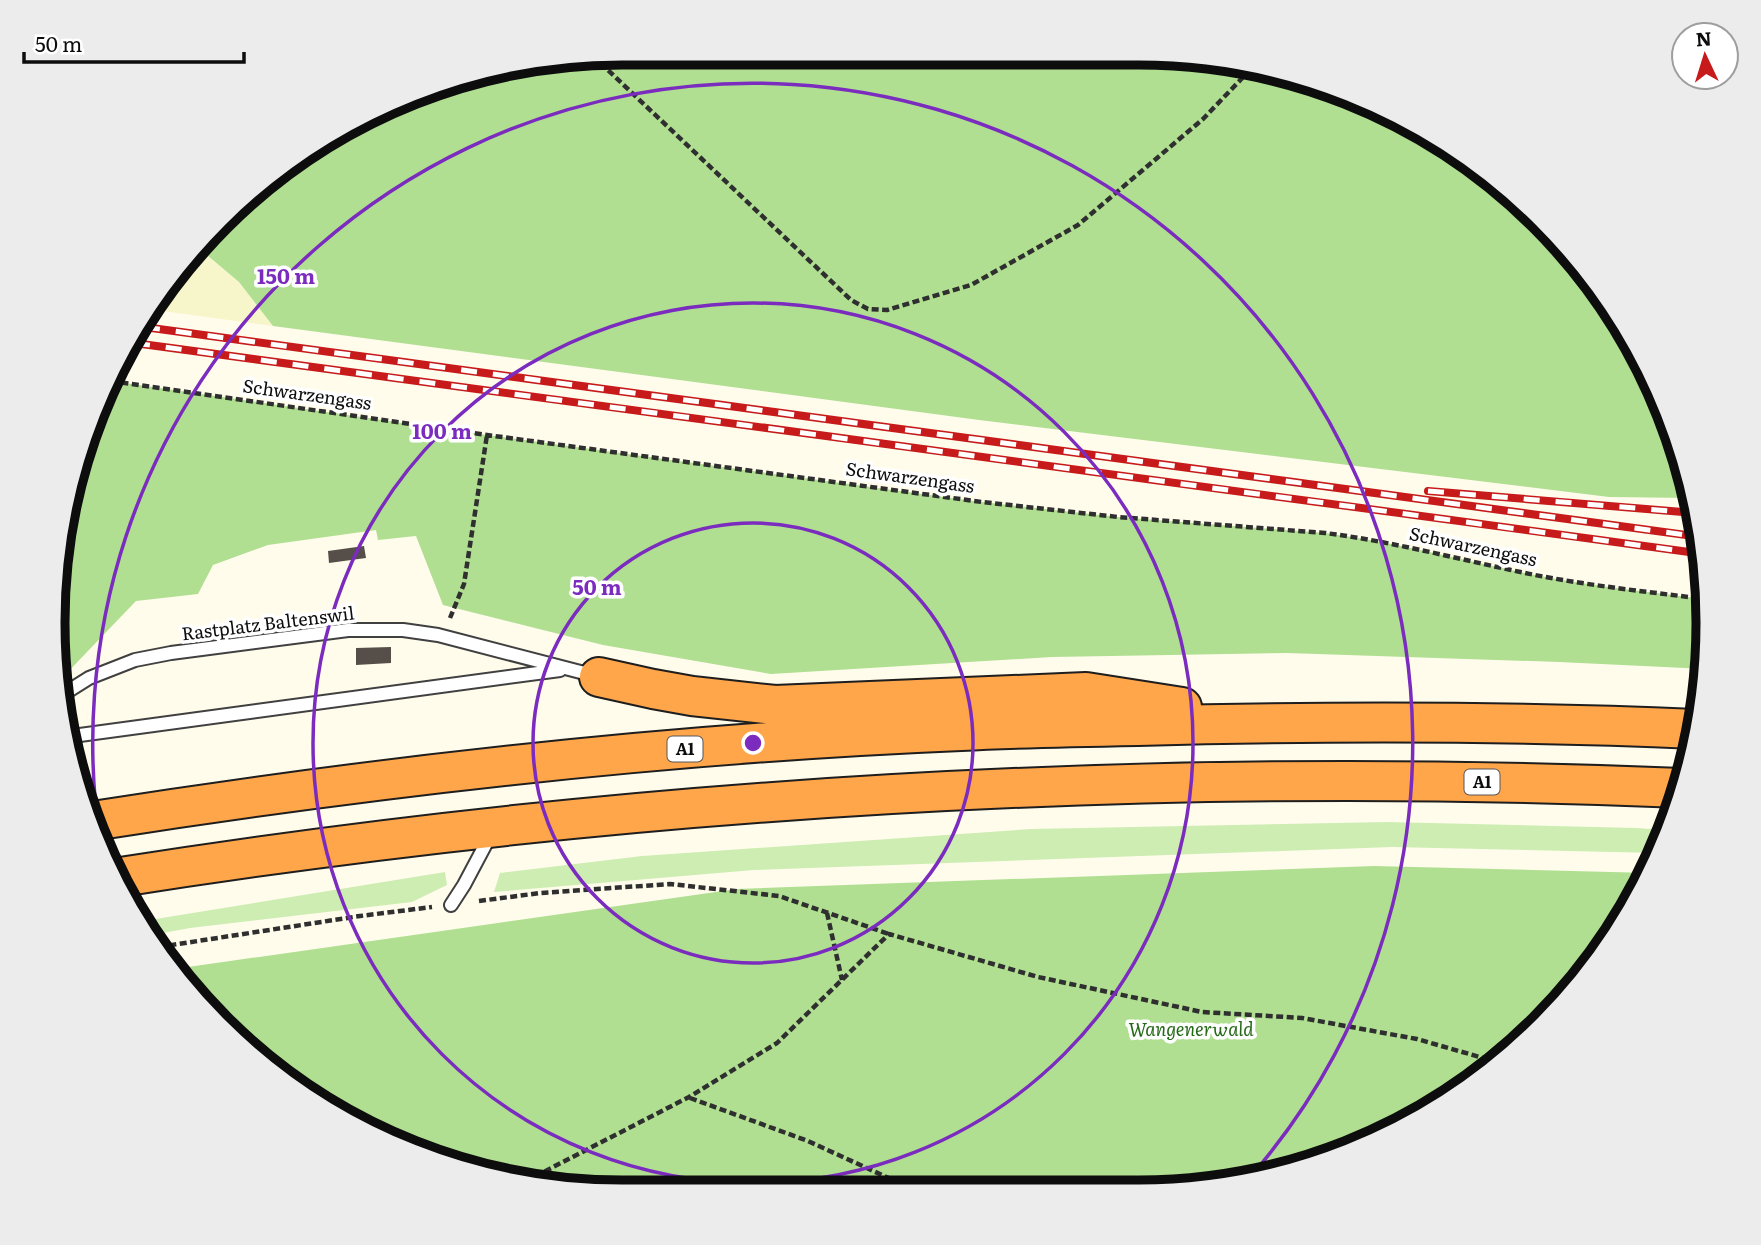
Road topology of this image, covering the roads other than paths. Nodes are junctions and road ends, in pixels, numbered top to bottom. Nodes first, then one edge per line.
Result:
1 (583, 673) junction
2 (69, 690) edge
3 (1281, 722) junction
4 (1686, 729) edge
5 (76, 736) edge
6 (1671, 788) edge
7 (101, 820) edge
8 (495, 827) junction
9 (126, 876) edge
10 (451, 905) road end

1 - 2 lane, Rastplatz Baltenswil
1 - 3 highway, A1
1 - 5 lane
3 - 4 highway, A1
3 - 7 highway, A1
6 - 8 highway, A1
8 - 9 highway, A1
8 - 10 lane

